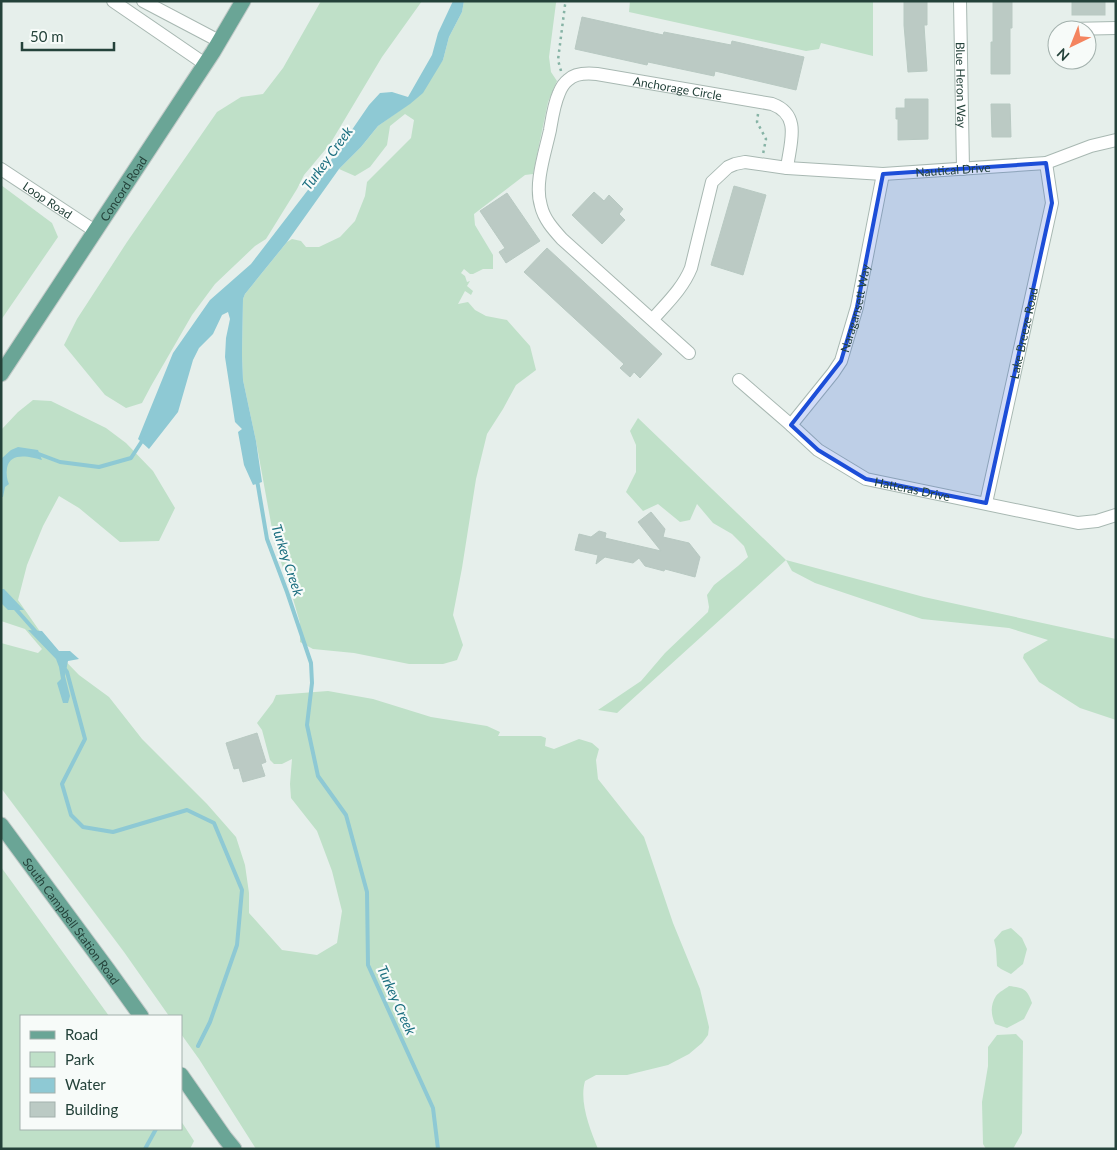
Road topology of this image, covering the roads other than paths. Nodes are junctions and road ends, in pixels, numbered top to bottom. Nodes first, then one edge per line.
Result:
1 (113, 1) edge
2 (143, 1) edge
3 (243, 1) edge
4 (960, 1) edge
5 (133, 15) junction
6 (1097, 28) edge
7 (1116, 28) edge
8 (219, 41) junction
9 (205, 64) junction
10 (1116, 140) edge
11 (1046, 163) junction
12 (787, 168) junction
13 (1, 169) edge
14 (963, 169) junction
15 (883, 174) junction
16 (95, 231) junction
17 (652, 319) junction
18 (690, 353) dead end
19 (1, 374) edge
20 (739, 380) dead end
21 (791, 425) junction
22 (986, 503) junction
23 (1116, 515) edge
24 (1, 825) edge
25 (140, 1015) edge
26 (182, 1076) edge
27 (229, 1145) edge

1 - 5 street
2 - 5 street
2 - 8 street
3 - 8 main road, Concord Road
4 - 14 street, Blue Heron Way
5 - 9 street
6 - 7 street
8 - 9 main road, Concord Road
9 - 16 main road, Concord Road
10 - 11 street, Nautical Drive
11 - 14 street, Nautical Drive
11 - 22 street, Lake Breeze Road
12 - 15 street, Nautical Drive
12 - 17 street
12 - 17 street, Anchorage Circle
13 - 16 street, Loop Road
14 - 15 street, Nautical Drive
15 - 21 street, Naragansett Way
16 - 19 main road, Concord Road
17 - 18 street
20 - 21 street, Hatteras Drive
21 - 22 street, Hatteras Drive
22 - 23 street, Hatteras Drive
24 - 25 main road, South Campbell Station Road
26 - 27 main road

